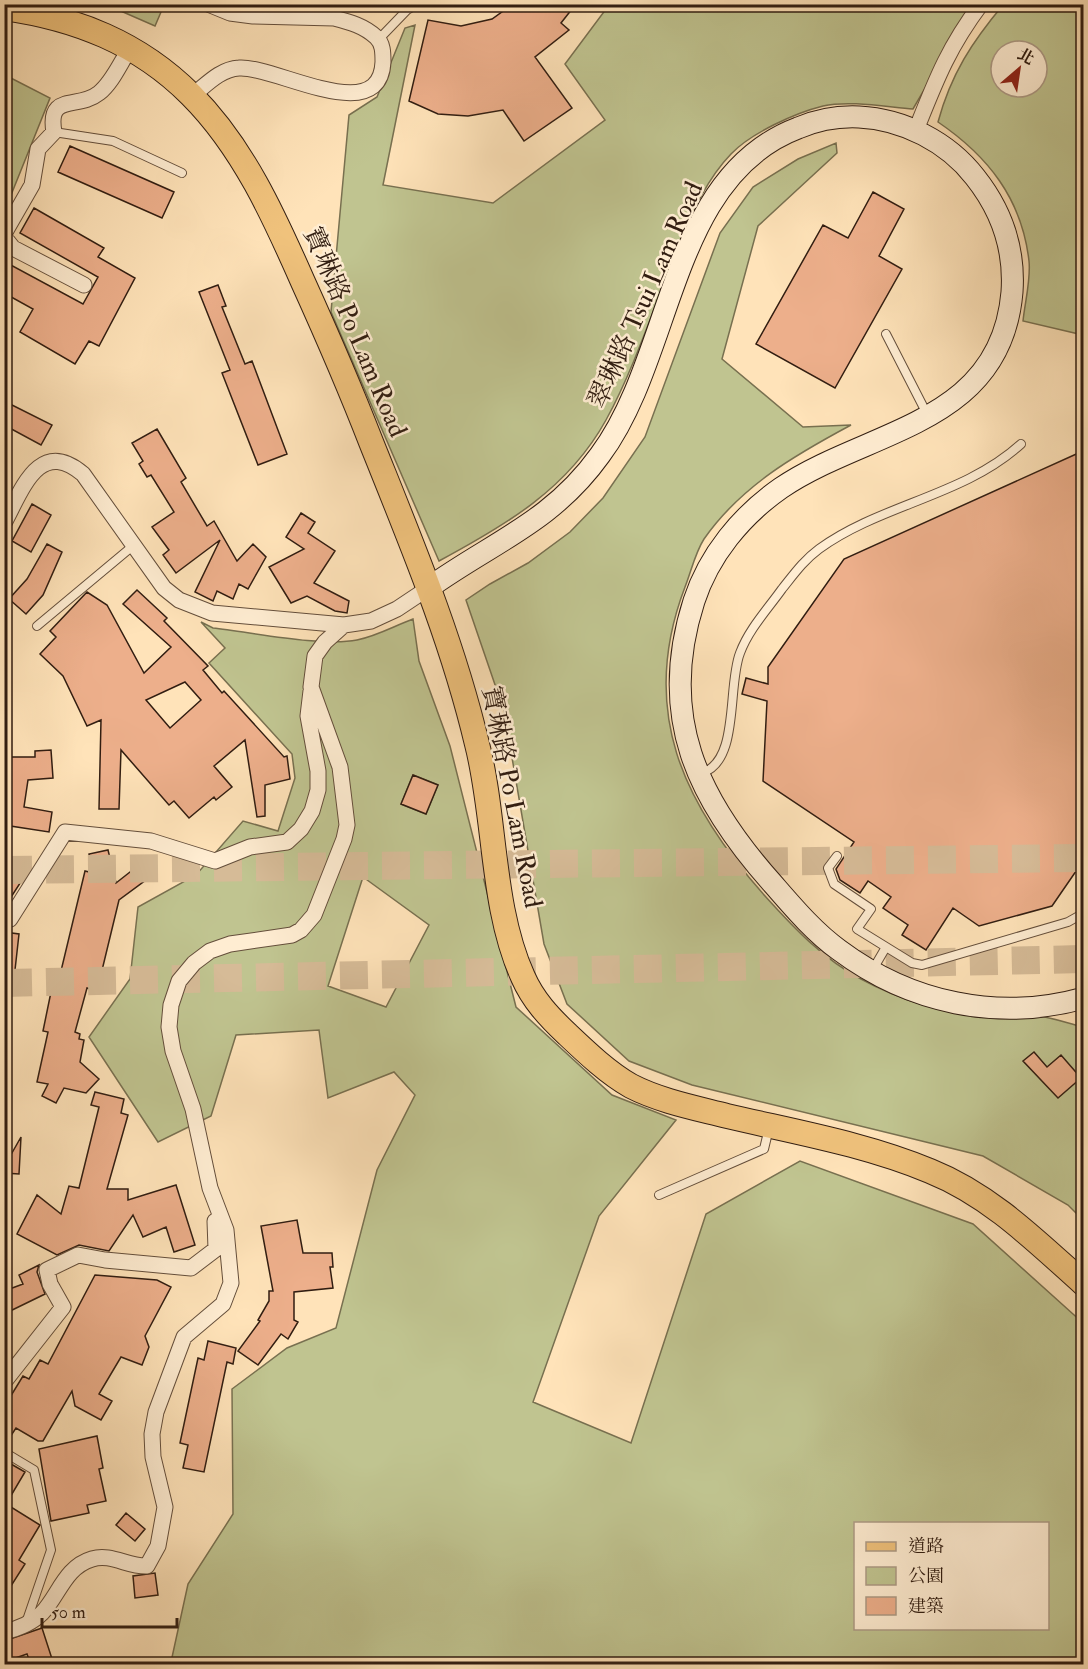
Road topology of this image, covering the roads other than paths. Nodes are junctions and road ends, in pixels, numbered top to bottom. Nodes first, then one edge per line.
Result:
1 (208, 4) edge
2 (417, 4) edge
3 (981, 4) edge
4 (4, 8) edge
5 (379, 39) junction
6 (131, 47) junction
7 (192, 96) junction
8 (916, 130) junction
9 (54, 132) junction
10 (182, 173) dead end
11 (6, 246) edge
12 (84, 285) dead end
13 (886, 334) dead end
14 (929, 418) junction
15 (1020, 444) dead end
16 (4, 523) edge
17 (134, 545) junction
18 (430, 587) junction
19 (344, 625) junction
20 (37, 626) dead end
21 (311, 687) junction
22 (697, 774) junction
23 (837, 856) dead end
24 (1083, 913) edge
25 (4, 918) edge
26 (886, 947) junction
27 (871, 972) junction
28 (1083, 998) edge
29 (769, 1126) junction
30 (210, 1188) junction
31 (659, 1195) dead end
32 (1083, 1284) edge
33 (4, 1382) edge
34 (4, 1452) edge
35 (26, 1625) junction
36 (4, 1632) edge

1 - 5 street
2 - 5 lane
3 - 8 street
4 - 6 main road, 寶琳路 Po Lam Road
5 - 7 street
6 - 7 main road, 寶琳路 Po Lam Road
6 - 9 street
7 - 18 main road, 寶琳路 Po Lam Road
8 - 14 street, 翠琳路 Tsui Lam Road
8 - 18 street, 翠琳路 Tsui Lam Road
9 - 10 lane
9 - 11 street
11 - 12 street
13 - 14 lane
14 - 22 street, 翠琳路 Tsui Lam Road
15 - 22 lane
16 - 17 street
17 - 19 street
17 - 20 lane
18 - 19 street
18 - 29 main road, 寶琳路 Po Lam Road
19 - 21 street
21 - 25 street
21 - 30 street
22 - 27 street, 翠琳路 Tsui Lam Road
23 - 26 lane
24 - 26 lane
26 - 27 lane
27 - 28 street, 翠琳路 Tsui Lam Road
29 - 31 lane
29 - 32 main road, 寶琳路 Po Lam Road
30 - 33 street
30 - 35 street
34 - 35 lane
35 - 36 street

